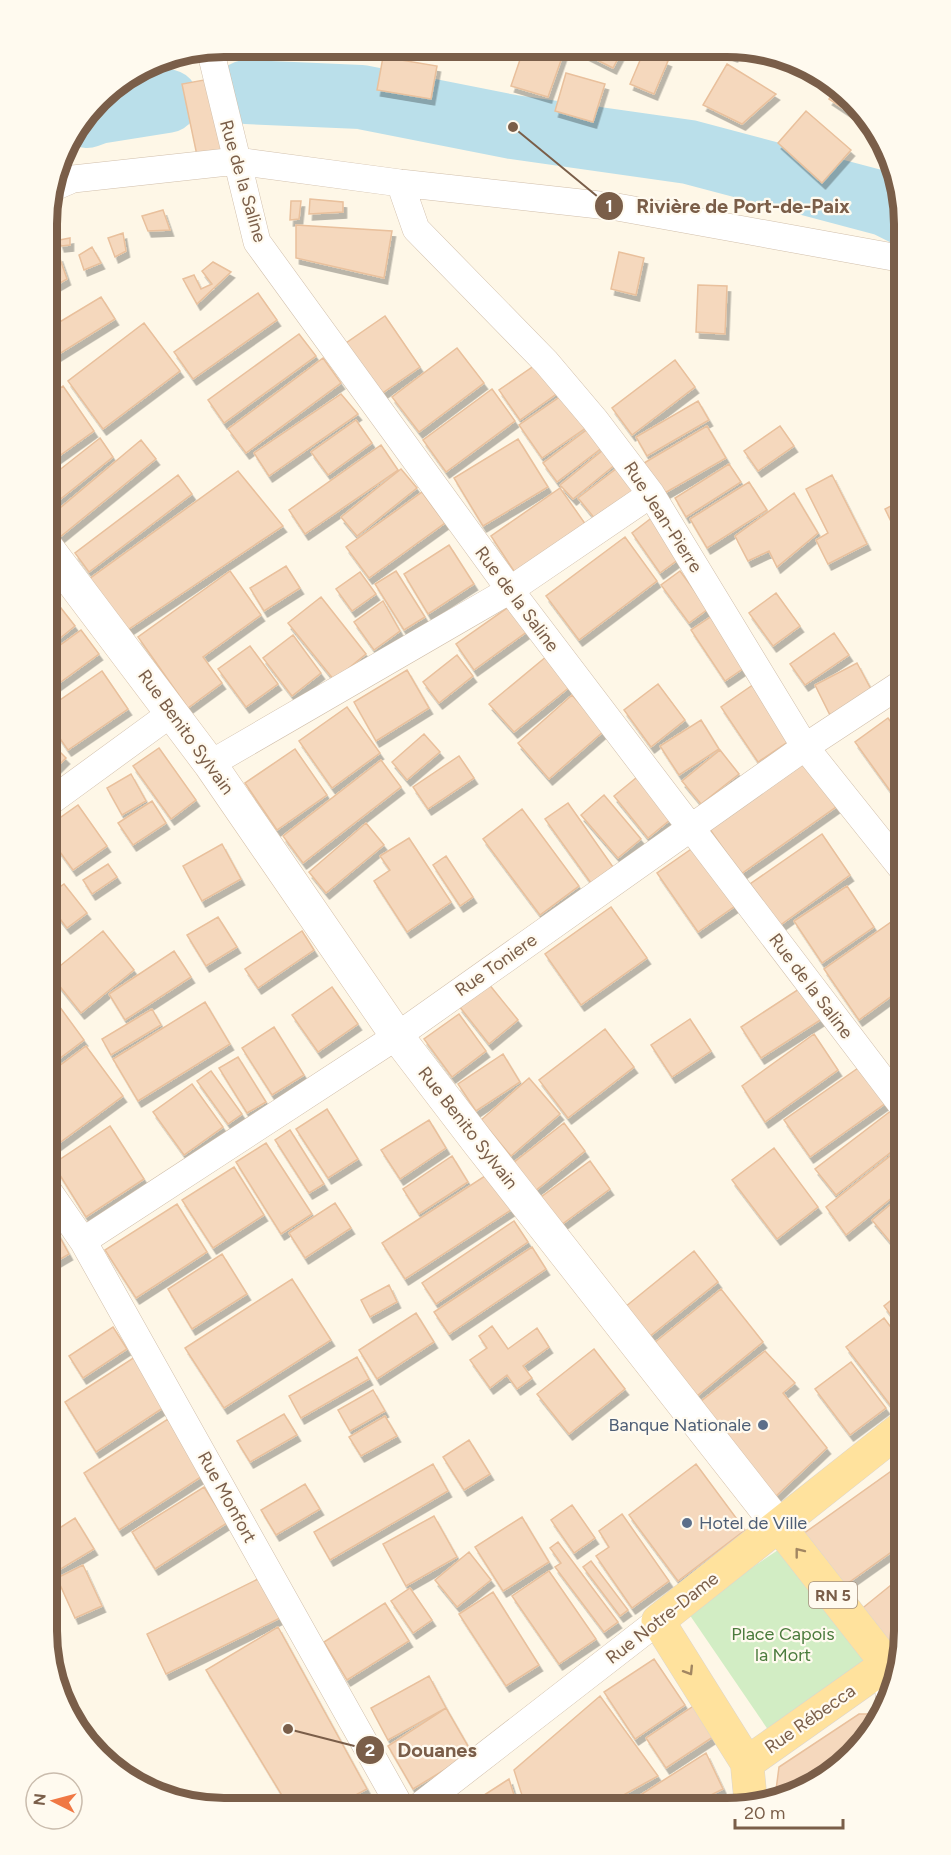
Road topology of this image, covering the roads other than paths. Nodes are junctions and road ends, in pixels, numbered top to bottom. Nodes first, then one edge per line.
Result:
1 (212, 58) edge
2 (237, 161) junction
3 (400, 183) junction
4 (62, 184) edge
5 (894, 257) edge
6 (651, 494) junction
7 (57, 561) edge
8 (510, 590) junction
9 (894, 689) edge
10 (173, 712) junction
11 (805, 747) junction
12 (210, 764) junction
13 (57, 797) edge
14 (691, 827) junction
15 (894, 858) edge
16 (397, 1036) junction
17 (894, 1095) edge
18 (57, 1203) edge
19 (83, 1241) junction
20 (894, 1434) edge
21 (779, 1526) junction
22 (658, 1621) junction
23 (892, 1657) edge
24 (891, 1661) edge
25 (747, 1763) junction
26 (750, 1797) edge
27 (395, 1798) edge
28 (430, 1798) edge

1 - 2 street, Rue de la Saline
2 - 3 street
2 - 4 street
2 - 8 street, Rue de la Saline
3 - 5 street
3 - 6 street, Rue Jean-Pierre
6 - 8 street
6 - 11 street, Rue Jean-Pierre
7 - 10 main road, Rue Benito Sylvain
8 - 12 street
8 - 14 street, Rue de la Saline
9 - 11 street, Rue Toniere
10 - 12 main road, Rue Benito Sylvain
10 - 13 street
11 - 14 street, Rue Toniere
11 - 15 street, Rue Jean-Pierre
12 - 16 main road, Rue Benito Sylvain
14 - 16 street, Rue Toniere
14 - 17 street, Rue de la Saline
16 - 19 street, Rue Toniere
16 - 21 main road, Rue Benito Sylvain
18 - 19 street, Rue Monfort
19 - 27 street, Rue Monfort
20 - 21 main road, Rue Notre-Dame
21 - 22 main road, Rue Notre-Dame
23 -> 21 main road, Rue Benito Sylvain / RN 5
22 -> 25 main road
22 - 28 street, Rue Notre-Dame
24 - 25 main road, Rue Rébecca
25 - 26 main road

